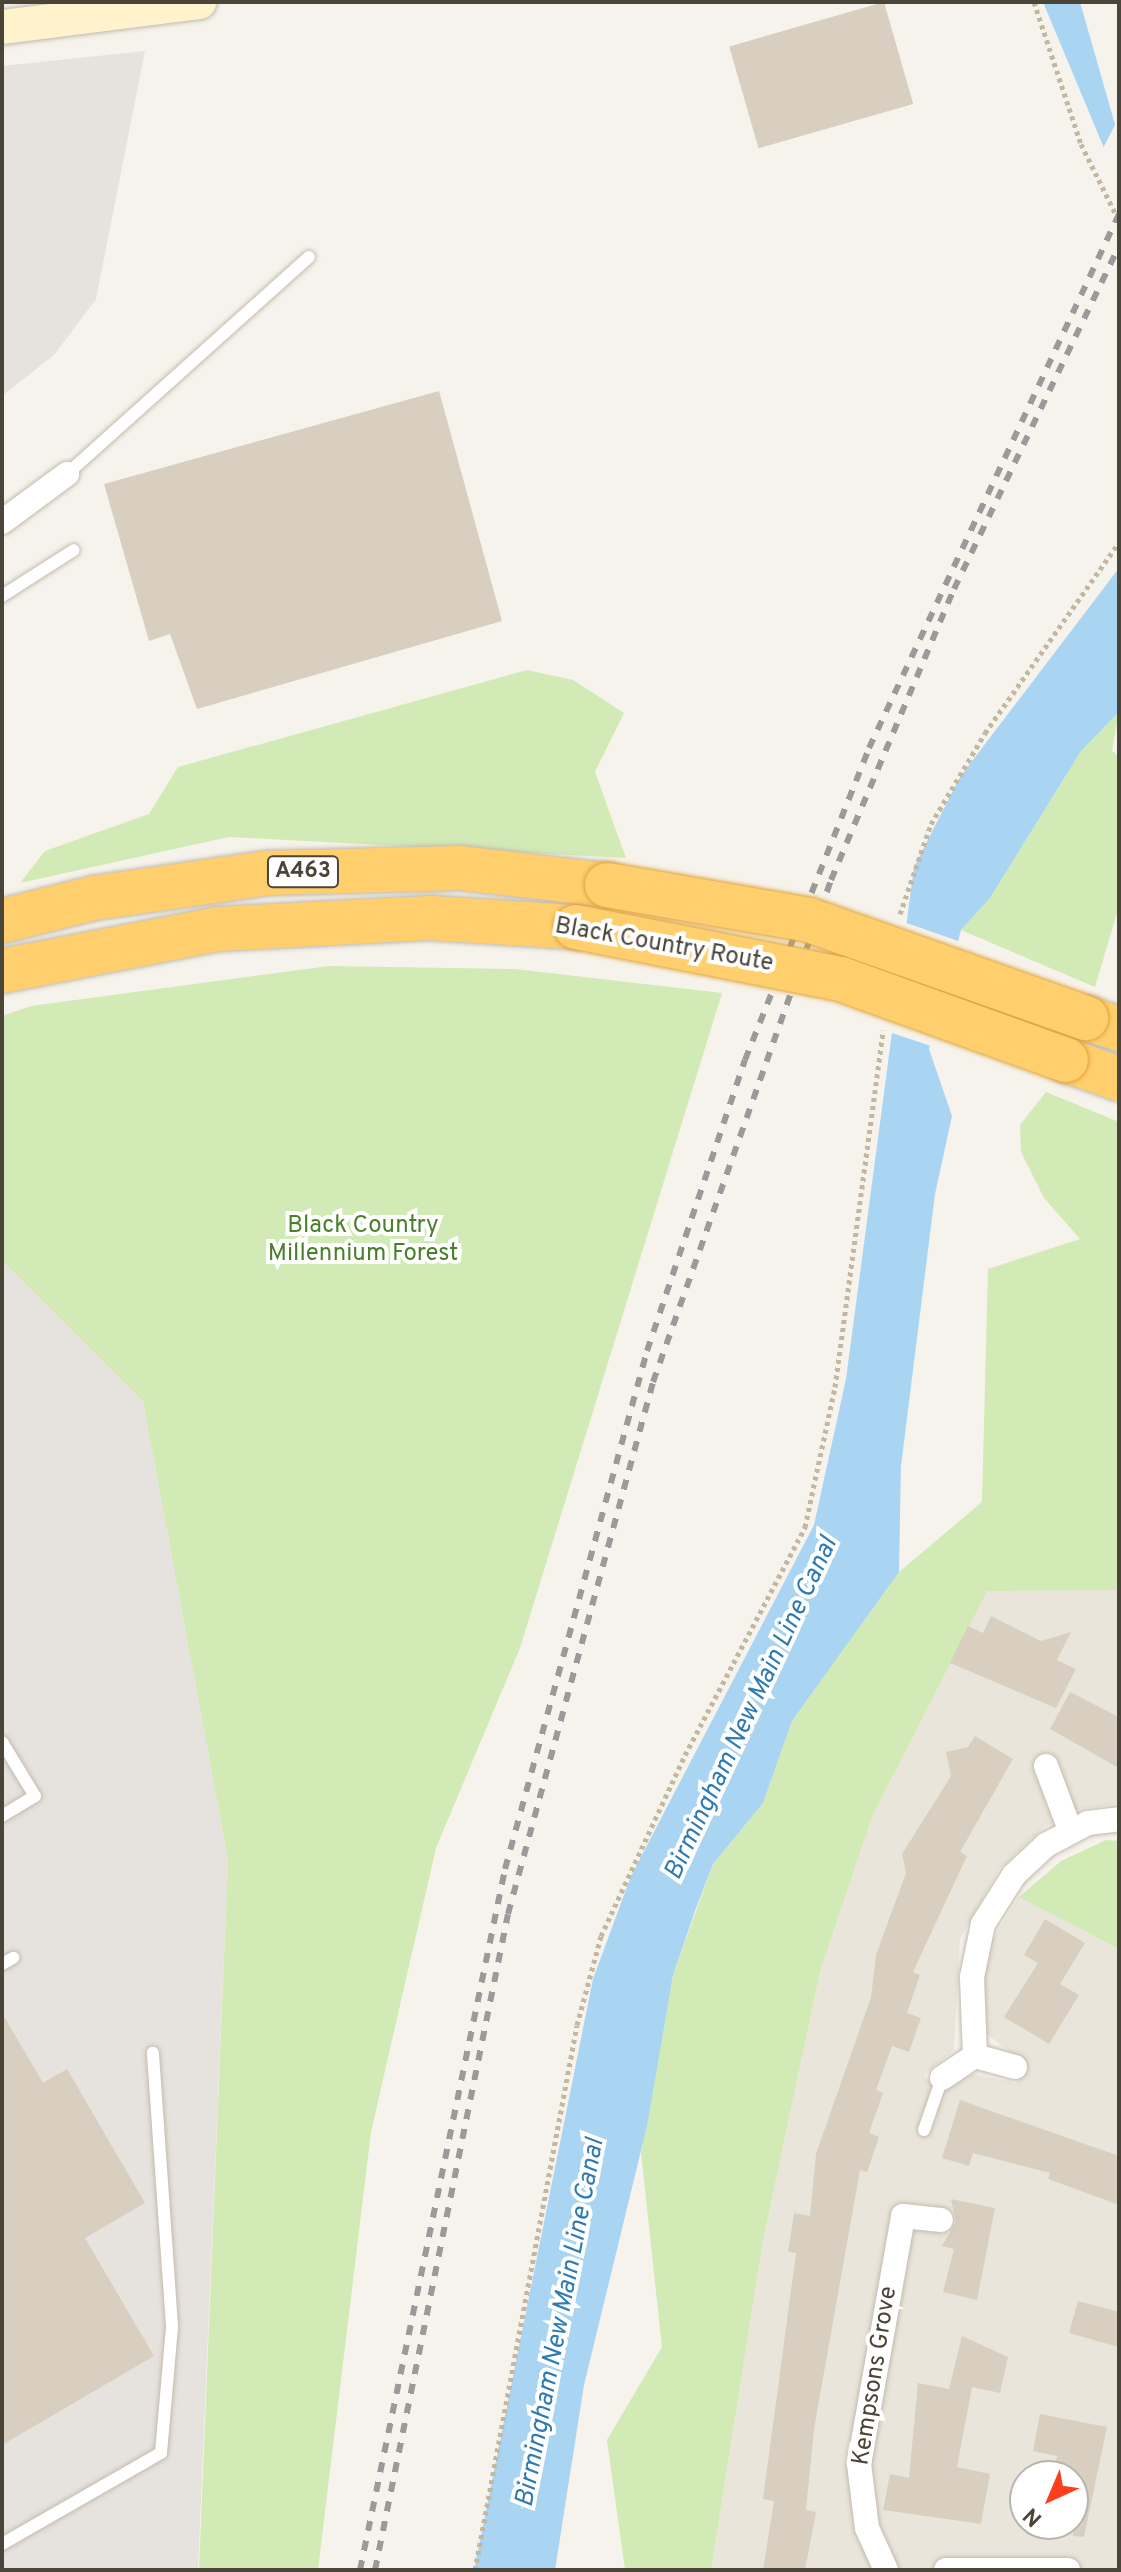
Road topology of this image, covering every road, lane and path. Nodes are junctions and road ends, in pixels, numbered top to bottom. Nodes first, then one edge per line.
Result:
1 (199, 2) edge
2 (1034, 2) edge
3 (2, 27) edge
4 (1119, 221) edge
5 (309, 257) dead end
6 (67, 474) joint
7 (2, 522) edge
8 (1119, 542) edge
9 (74, 550) dead end
10 (2, 596) edge
11 (2, 921) edge
12 (899, 921) dead end
13 (2, 971) edge
14 (884, 1021) dead end
15 (1102, 1024) edge
16 (1119, 1079) edge
17 (2, 1742) edge
18 (1046, 1766) dead end
19 (2, 1816) edge
20 (1119, 1819) edge
21 (1070, 1830) junction
22 (153, 2053) dead end
23 (975, 2056) junction
24 (1015, 2067) dead end
25 (942, 2078) joint
26 (924, 2130) dead end
27 (941, 2220) dead end
28 (2, 2544) edge
29 (475, 2570) edge
30 (886, 2570) edge
31 (946, 2570) edge
32 (1068, 2570) edge

1 - 3 street
2 - 4 path
5 - 6 lane
6 - 7 street
8 - 12 path
9 - 10 lane
11 - 15 highway, Black Country Route / A463, bridge
13 - 16 highway, Black Country Route / A463, bridge
14 - 29 path
17 - 19 lane
18 - 21 street
20 - 21 street
21 - 23 street
22 - 28 lane
23 - 24 street
23 - 25 street
25 - 26 lane
27 - 30 street, Kempsons Grove
31 - 32 street

